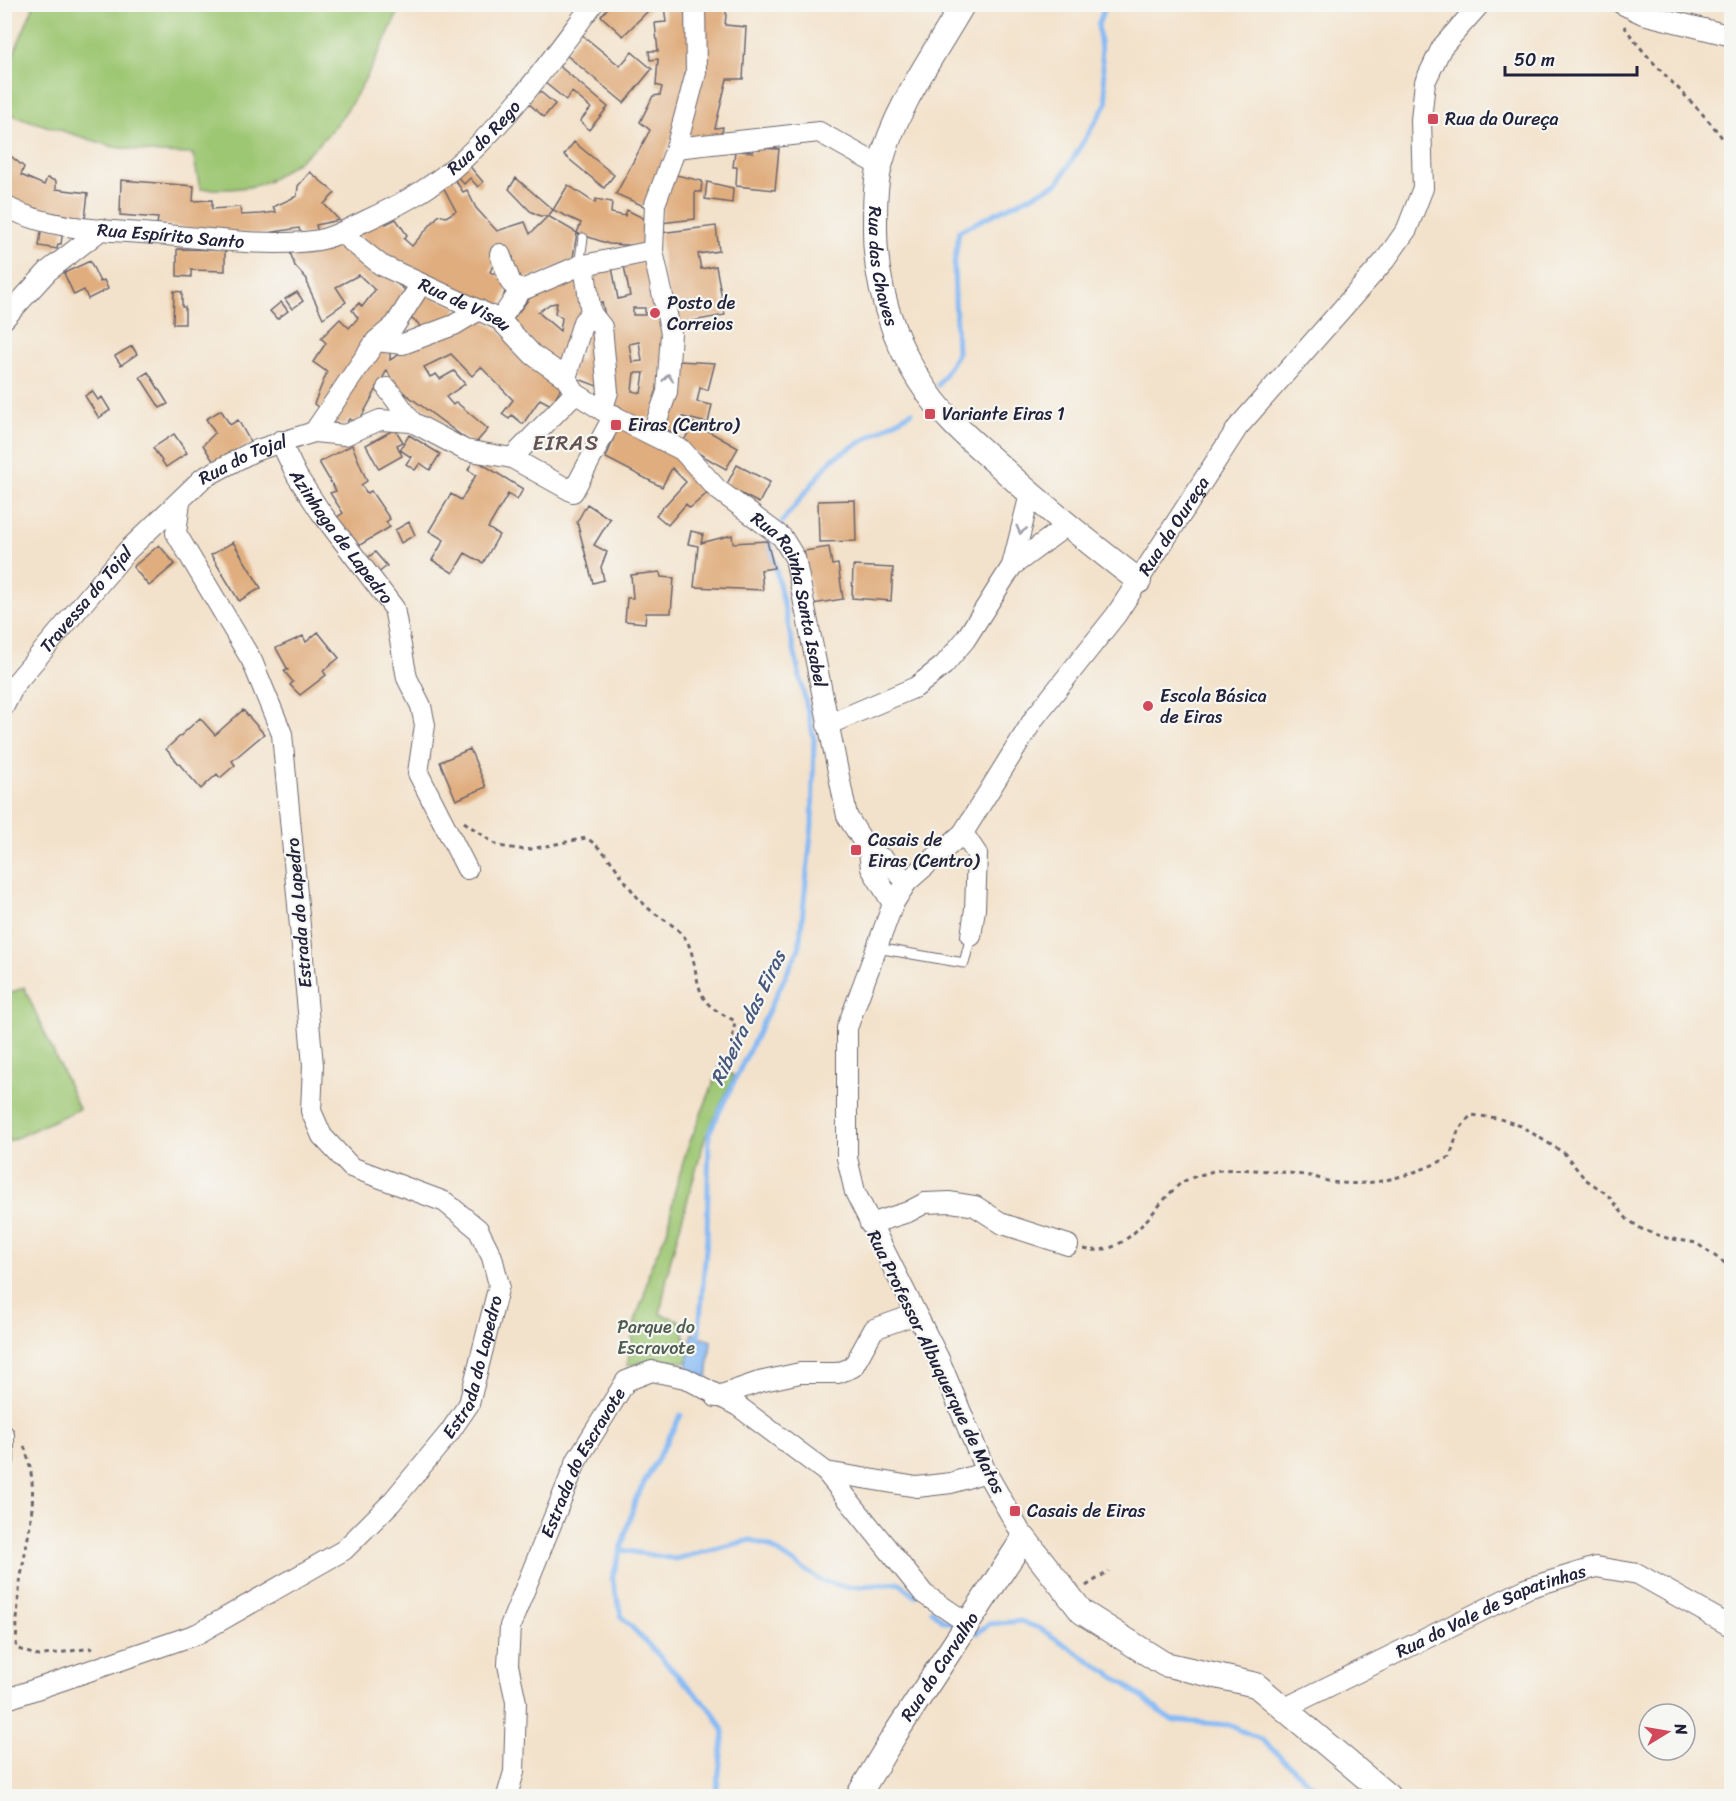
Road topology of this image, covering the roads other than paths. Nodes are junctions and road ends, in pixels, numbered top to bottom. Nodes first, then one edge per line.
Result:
1 (593, 4) edge
2 (695, 4) edge
3 (963, 4) edge
4 (1480, 4) edge
5 (1622, 13) edge
6 (1731, 36) edge
7 (676, 148) junction
8 (880, 166) junction
9 (4, 205) edge
10 (102, 229) junction
11 (341, 233) junction
12 (583, 238) dead end
13 (653, 251) junction
14 (500, 254) dead end
15 (582, 266) junction
16 (421, 284) junction
17 (520, 291) junction
18 (479, 310) junction
19 (591, 312) junction
20 (4, 320) edge
21 (500, 320) junction
22 (376, 341) junction
23 (571, 385) junction
24 (387, 388) dead end
25 (608, 413) junction
26 (412, 422) junction
27 (314, 432) junction
28 (652, 434) junction
29 (280, 441) junction
30 (512, 458) junction
31 (1030, 494) junction
32 (180, 502) junction
33 (1066, 526) junction
34 (1012, 566) junction
35 (1139, 581) junction
36 (4, 706) edge
37 (827, 724) junction
38 (963, 833) junction
39 (869, 851) junction
40 (466, 869) dead end
41 (907, 882) junction
42 (893, 904) junction
43 (971, 936) joint
44 (877, 948) junction
45 (870, 1224) junction
46 (1068, 1245) road end
47 (916, 1314) junction
48 (716, 1397) junction
49 (12, 1436) edge
50 (4, 1461) edge
51 (825, 1472) junction
52 (986, 1472) junction
53 (1024, 1538) junction
54 (967, 1623) junction
55 (1731, 1627) edge
56 (4, 1700) edge
57 (1286, 1708) junction
58 (507, 1797) edge
59 (858, 1797) edge
60 (1388, 1797) edge

1 - 11 street, Rua do Rego
2 - 7 street
3 - 8 street, Rua das Chaves
4 - 35 street, Rua da Oureça
5 - 6 street
7 - 8 street
7 - 13 street
8 - 31 street, Rua das Chaves
9 - 10 street, Rua Espírito Santo
10 - 11 street, Rua Espírito Santo
10 - 20 street
11 - 16 street, Rua de Viseu
12 - 15 lane
13 - 15 street
28 -> 13 street
14 - 17 street
15 - 17 street
15 - 19 street
16 - 18 street, Rua de Viseu
16 - 22 street
17 - 21 street
18 - 21 street, Rua de Viseu
18 - 22 street
19 - 23 street
19 - 25 street
21 - 23 street, Rua de Viseu
22 - 27 street
23 - 25 street, Rua de Viseu
23 - 30 street
24 - 26 street
25 - 28 street, Rua Rainha Santa Isabel
25 - 30 street
26 - 27 street
26 - 30 street
27 - 29 street, Rua do Tojal
28 - 37 street, Rua Rainha Santa Isabel
29 - 32 street, Rua do Tojal
29 - 40 street, Azinhaga de Lapedro
31 - 33 street, Rua das Chaves
31 -> 34 street
32 - 36 street, Travessa do Tojal
32 - 56 street, Estrada do Lapedro
33 - 34 street
33 - 35 street, Rua das Chaves
34 - 37 street
35 - 38 street, Rua da Oureça
37 - 39 street, Rua Rainha Santa Isabel
38 - 41 street, Rua da Oureça
38 - 43 street
39 - 41 street
39 - 42 street
41 - 42 street, Rua Professor Albuquerque de Matos
42 - 44 street, Rua Professor Albuquerque de Matos
43 - 44 lane
44 - 45 street, Rua Professor Albuquerque de Matos
45 - 46 street
45 - 47 street, Rua Professor Albuquerque de Matos
47 - 48 street
47 - 52 street, Rua Professor Albuquerque de Matos
48 - 51 street, Estrada do Escravote
48 - 58 street, Estrada do Escravote
49 - 50 street
51 - 52 street
51 - 54 street, Estrada do Escravote
52 - 53 street, Rua Professor Albuquerque de Matos
53 - 54 street, Rua do Carvalho
53 - 57 street
54 - 59 street, Rua do Carvalho
55 - 57 street, Rua do Vale de Sapatinhas
57 - 60 street

